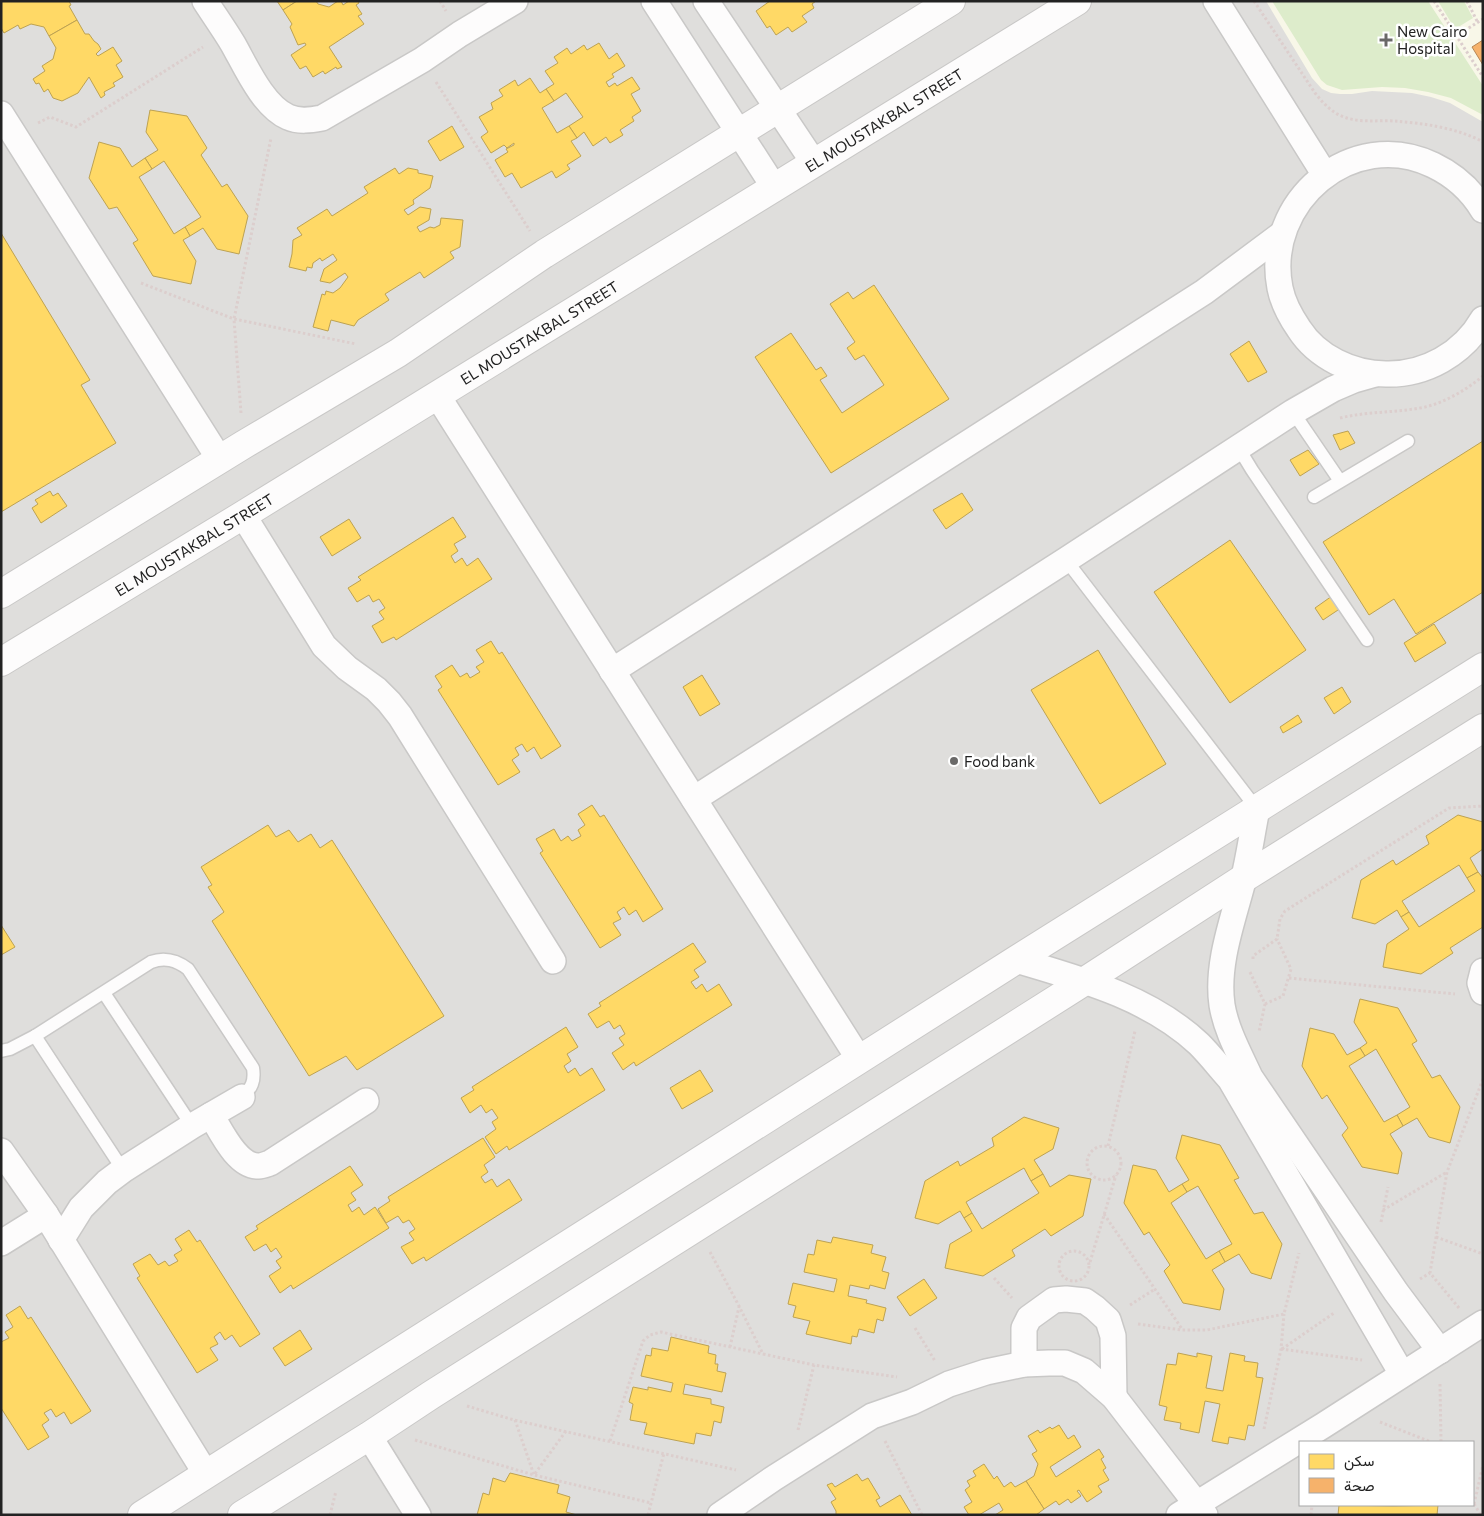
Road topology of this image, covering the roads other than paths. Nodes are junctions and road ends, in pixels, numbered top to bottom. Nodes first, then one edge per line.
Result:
1 (205, 1) edge
2 (515, 1) edge
3 (654, 1) edge
4 (706, 1) edge
5 (951, 1) edge
6 (1077, 1) edge
7 (1216, 1) edge
8 (779, 108) junction
9 (1, 114) edge
10 (740, 132) junction
11 (814, 163) junction
12 (1326, 175) junction
13 (774, 188) junction
14 (1481, 203) edge
15 (1282, 234) junction
16 (1483, 319) edge
17 (1375, 374) junction
18 (436, 395) junction
19 (1299, 421) junction
20 (1408, 441) dead end
21 (1238, 447) junction
22 (220, 460) junction
23 (1340, 481) junction
24 (1314, 497) dead end
25 (243, 514) junction
26 (1066, 560) junction
27 (1, 594) edge
28 (1367, 640) dead end
29 (1, 662) edge
30 (1483, 667) edge
31 (612, 671) junction
32 (1483, 728) edge
33 (694, 799) junction
34 (1256, 809) junction
35 (1244, 878) junction
36 (1016, 960) junction
37 (553, 961) dead end
38 (1483, 971) edge
39 (1086, 981) junction
40 (104, 993) junction
41 (1473, 994) edge
42 (35, 1036) junction
43 (1, 1051) edge
44 (859, 1059) junction
45 (242, 1097) joint
46 (366, 1101) dead end
47 (201, 1121) junction
48 (1, 1151) edge
49 (123, 1170) junction
50 (46, 1215) junction
51 (61, 1240) junction
52 (1, 1243) edge
53 (1479, 1326) edge
54 (1440, 1351) junction
55 (1024, 1364) junction
56 (1399, 1370) junction
57 (1114, 1397) junction
58 (374, 1433) junction
59 (206, 1474) junction
60 (1193, 1511) edge
61 (142, 1515) edge
62 (242, 1515) edge
63 (418, 1515) edge
64 (720, 1515) edge

1 - 2 street
3 - 10 street
4 - 8 street
5 - 8 street
6 - 11 street, EL MOUSTAKBAL STREET
7 - 12 street
8 - 10 street
8 - 11 street
9 - 22 street
10 - 13 street
10 - 22 street
11 - 13 street, EL MOUSTAKBAL STREET
12 - 14 street
12 - 15 street
13 - 18 street, EL MOUSTAKBAL STREET
15 - 17 street
15 - 31 street
16 - 17 street
17 - 19 street
18 - 25 street, EL MOUSTAKBAL STREET
18 - 31 street
19 - 21 street
19 - 23 lane
20 - 23 lane
21 - 26 street
21 - 28 lane
22 - 27 street
23 - 24 lane
25 - 29 street, EL MOUSTAKBAL STREET
25 - 37 street
26 - 33 street
26 - 34 lane
30 - 34 street
31 - 33 street
32 - 35 street
33 - 44 street
34 - 35 street
34 - 36 street
35 - 39 street
35 - 54 street
36 - 39 street
36 - 44 street
38 - 41 street
39 - 56 street
39 - 58 street
40 - 42 lane
40 - 45 lane
40 - 47 lane
42 - 43 lane
42 - 49 lane
44 - 59 street
45 - 47 street
46 - 47 street
47 - 49 street
48 - 50 street
49 - 51 street
50 - 51 street
50 - 52 street
51 - 59 street
53 - 54 street
54 - 56 street
55 - 57 street
55 - 57 street
55 - 64 street
56 - 60 street
57 - 60 street
58 - 62 street
58 - 63 street
59 - 61 street

